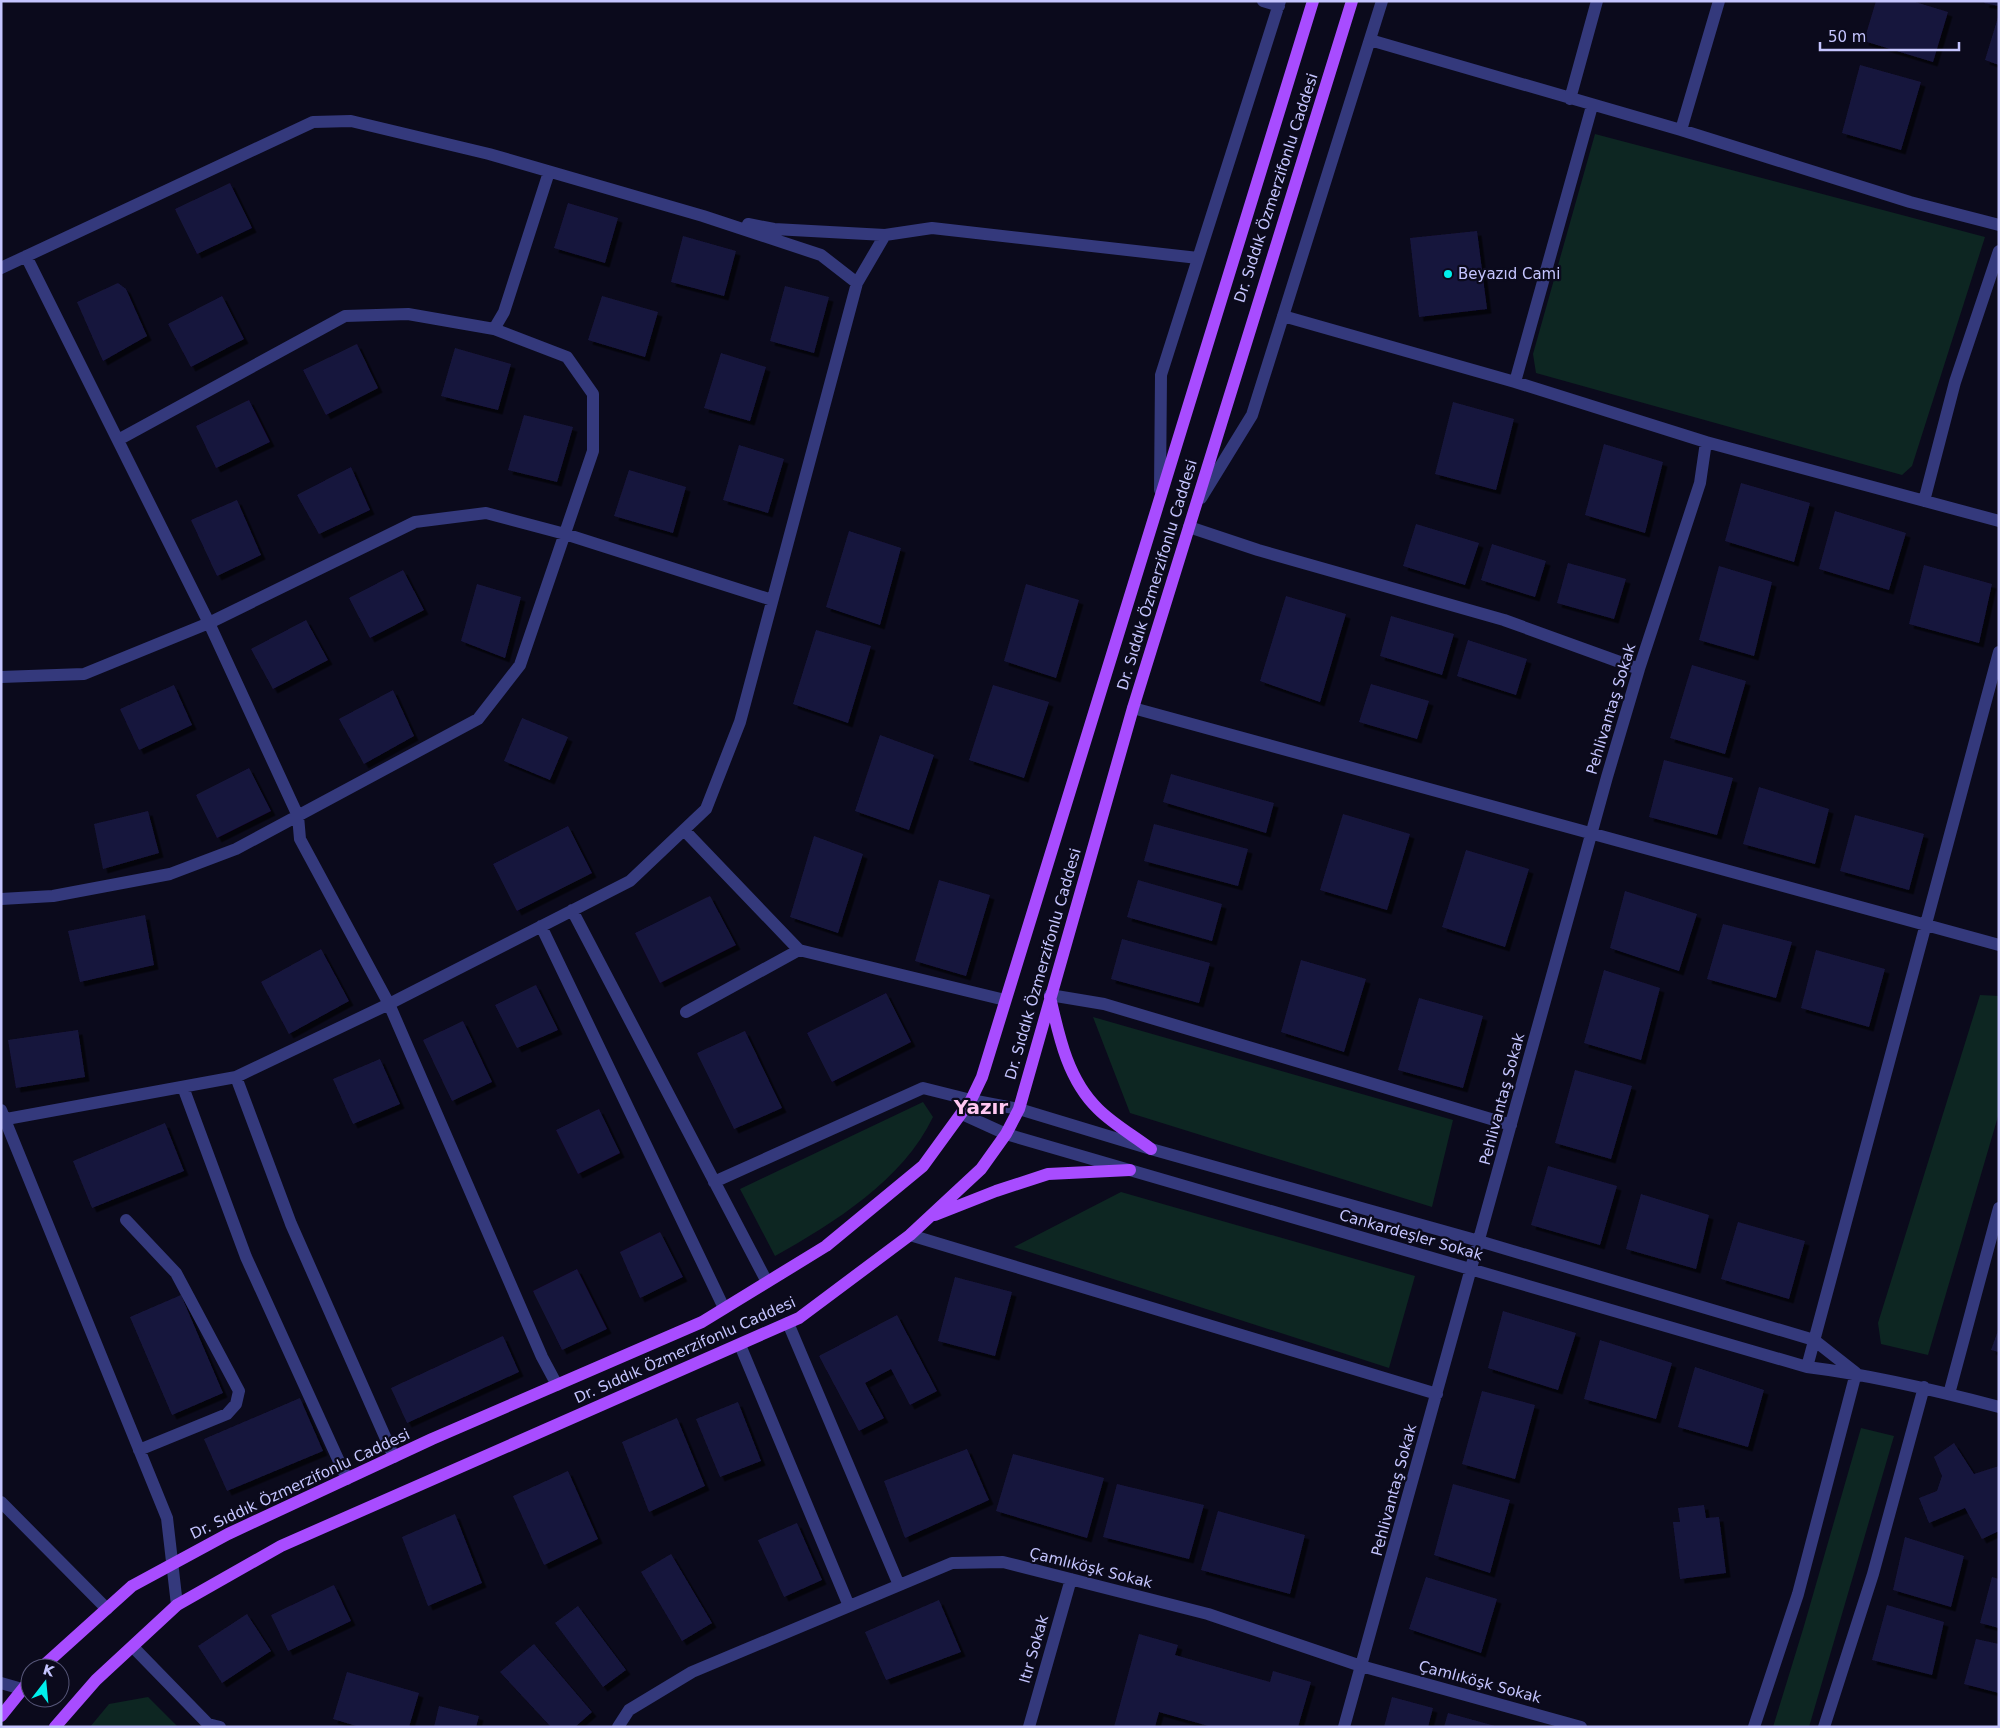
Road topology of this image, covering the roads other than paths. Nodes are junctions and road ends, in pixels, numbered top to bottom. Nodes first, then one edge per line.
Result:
1 (1263, 1) edge
2 (1313, 1) edge
3 (1352, 1) edge
4 (1382, 1) edge
5 (1597, 1) edge
6 (1719, 1) edge
7 (1279, 4) edge
8 (1370, 40) junction
9 (1570, 99) junction
10 (1592, 106) junction
11 (1681, 130) junction
12 (549, 172) junction
13 (703, 216) junction
14 (1999, 225) edge
15 (885, 235) junction
16 (1999, 250) edge
17 (26, 256) junction
18 (1198, 258) junction
19 (1, 268) edge
20 (856, 284) junction
21 (1283, 316) junction
22 (494, 330) junction
23 (1515, 382) junction
24 (118, 440) junction
25 (1706, 442) junction
26 (1160, 498) junction
27 (1924, 501) junction
28 (1195, 506) junction
29 (1999, 521) edge
30 (1189, 527) junction
31 (565, 534) junction
32 (772, 600) junction
33 (209, 623) junction
34 (1999, 652) edge
35 (1639, 669) junction
36 (1, 677) edge
37 (1133, 708) junction
38 (298, 816) junction
39 (684, 830) junction
40 (1591, 834) junction
41 (1, 899) edge
42 (572, 910) junction
43 (1926, 925) junction
44 (541, 926) junction
45 (1999, 946) edge
46 (798, 950) junction
47 (1050, 995) junction
48 (1005, 1000) junction
49 (389, 1004) junction
50 (686, 1012) dead end
51 (236, 1077) junction
52 (182, 1087) junction
53 (972, 1100) junction
54 (1019, 1109) junction
55 (962, 1114) junction
56 (2, 1116) edge
57 (1511, 1125) junction
58 (1006, 1134) junction
59 (1151, 1149) junction
60 (1130, 1170) junction
61 (714, 1182) junction
62 (1999, 1208) edge
63 (928, 1218) junction
64 (126, 1220) dead end
65 (910, 1235) junction
66 (1479, 1241) junction
67 (1472, 1269) junction
68 (767, 1282) junction
69 (724, 1308) junction
70 (788, 1323) junction
71 (1814, 1340) junction
72 (740, 1345) junction
73 (1807, 1367) junction
74 (1856, 1373) junction
75 (557, 1385) junction
76 (1924, 1387) junction
77 (1437, 1394) junction
78 (1949, 1394) junction
79 (1999, 1407) edge
80 (139, 1450) junction
81 (394, 1457) junction
82 (346, 1479) junction
83 (1, 1502) edge
84 (173, 1564) junction
85 (1071, 1579) junction
86 (899, 1585) junction
87 (177, 1605) junction
88 (849, 1606) junction
89 (107, 1609) junction
90 (132, 1646) junction
91 (52, 1658) edge
92 (1361, 1666) junction
93 (1, 1683) edge
94 (20, 1684) edge
95 (20, 1692) edge
96 (1, 1716) edge
97 (55, 1727) edge
98 (220, 1727) edge
99 (618, 1727) edge
100 (1029, 1727) edge
101 (1344, 1727) edge
102 (1581, 1727) edge
103 (1754, 1727) edge
104 (1824, 1727) edge

1 - 7 street
2 - 26 main road, Dr. Sıddık Özmerzifonlu Caddesi
3 - 28 main road, Dr. Sıddık Özmerzifonlu Caddesi
4 - 8 street
5 - 9 street
6 - 11 street
7 - 18 street
8 - 9 street
8 - 21 street
9 - 10 street
10 - 11 street
10 - 23 street
11 - 14 street
12 - 13 street
12 - 17 street
12 - 22 street
13 - 15 street
13 - 20 street
15 - 18 street
15 - 20 street
16 - 27 street
17 - 19 street
17 - 24 street
18 - 26 street
20 - 32 street
21 - 23 street
21 - 28 street
22 - 24 street
22 - 31 street
23 - 25 street
24 - 33 street
25 - 27 street
25 - 35 street, Pehlivantaş Sokak
26 - 48 main road, Dr. Sıddık Özmerzifonlu Caddesi
27 - 29 street
28 - 30 main road, Dr. Sıddık Özmerzifonlu Caddesi
30 - 35 street
30 - 37 main road, Dr. Sıddık Özmerzifonlu Caddesi
31 - 32 street
31 - 33 street
31 - 38 street
32 - 39 street
33 - 36 street
33 - 38 street
34 - 43 street
35 - 40 street, Pehlivantaş Sokak
37 - 40 street
37 - 47 main road, Dr. Sıddık Özmerzifonlu Caddesi
38 - 41 street
38 - 49 street
39 - 42 street
39 - 46 street
40 - 43 street
40 - 57 street, Pehlivantaş Sokak
42 - 44 street
42 - 61 street
43 - 45 street
43 - 71 street
44 - 49 street
44 - 69 street
46 - 48 street
46 - 50 street
47 - 54 main road, Dr. Sıddık Özmerzifonlu Caddesi
47 - 57 street
47 - 59 main road
48 - 53 main road, Dr. Sıddık Özmerzifonlu Caddesi
49 - 51 street
49 - 75 street
51 - 52 street
51 - 81 street
52 - 56 street
52 - 82 street
53 - 54 street, Cankardeşler Sokak
53 - 55 main road, Dr. Sıddık Özmerzifonlu Caddesi
53 - 61 street, Cankardeşler Sokak
54 - 58 main road, Dr. Sıddık Özmerzifonlu Caddesi
54 - 59 street, Cankardeşler Sokak
55 - 58 street, Cankardeşler Sokak
55 - 68 main road, Dr. Sıddık Özmerzifonlu Caddesi
56 - 80 street
57 - 66 street, Pehlivantaş Sokak
58 - 60 street, Cankardeşler Sokak
58 - 63 main road, Dr. Sıddık Özmerzifonlu Caddesi
59 - 66 street, Cankardeşler Sokak
60 - 63 main road
60 - 67 street, Cankardeşler Sokak
61 - 68 street
62 - 78 street
63 - 65 main road, Dr. Sıddık Özmerzifonlu Caddesi
64 - 80 street
65 - 70 main road, Dr. Sıddık Özmerzifonlu Caddesi
65 - 77 street
66 - 67 street, Pehlivantaş Sokak
66 - 71 street, Cankardeşler Sokak
67 - 73 street, Cankardeşler Sokak
67 - 77 street, Pehlivantaş Sokak
68 - 69 main road, Dr. Sıddık Özmerzifonlu Caddesi
69 - 75 main road, Dr. Sıddık Özmerzifonlu Caddesi
70 - 72 main road, Dr. Sıddık Özmerzifonlu Caddesi
70 - 86 street
71 - 73 street
71 - 74 street, Cankardeşler Sokak
72 - 87 main road, Dr. Sıddık Özmerzifonlu Caddesi
72 - 88 street
73 - 74 street, Cankardeşler Sokak
74 - 76 street, Cankardeşler Sokak
74 - 103 street
75 - 81 main road, Dr. Sıddık Özmerzifonlu Caddesi
76 - 78 street, Cankardeşler Sokak
76 - 104 street
77 - 92 street, Pehlivantaş Sokak
78 - 79 street, Cankardeşler Sokak
80 - 84 street
81 - 82 main road, Dr. Sıddık Özmerzifonlu Caddesi
82 - 84 main road, Dr. Sıddık Özmerzifonlu Caddesi
83 - 89 street
84 - 87 street
84 - 89 main road, Dr. Sıddık Özmerzifonlu Caddesi
85 - 86 street, Çamlıköşk Sokak
85 - 92 street, Çamlıköşk Sokak
85 - 100 street, Itır Sokak
86 - 88 street, Çamlıköşk Sokak
87 - 90 main road, Dr. Sıddık Özmerzifonlu Caddesi
88 - 99 street, Çamlıköşk Sokak
89 - 91 main road, Dr. Sıddık Özmerzifonlu Caddesi
90 - 97 main road, Dr. Sıddık Özmerzifonlu Caddesi
90 - 98 street
92 - 101 street, Pehlivantaş Sokak
92 - 102 street, Çamlıköşk Sokak
93 - 94 street
95 - 96 main road

